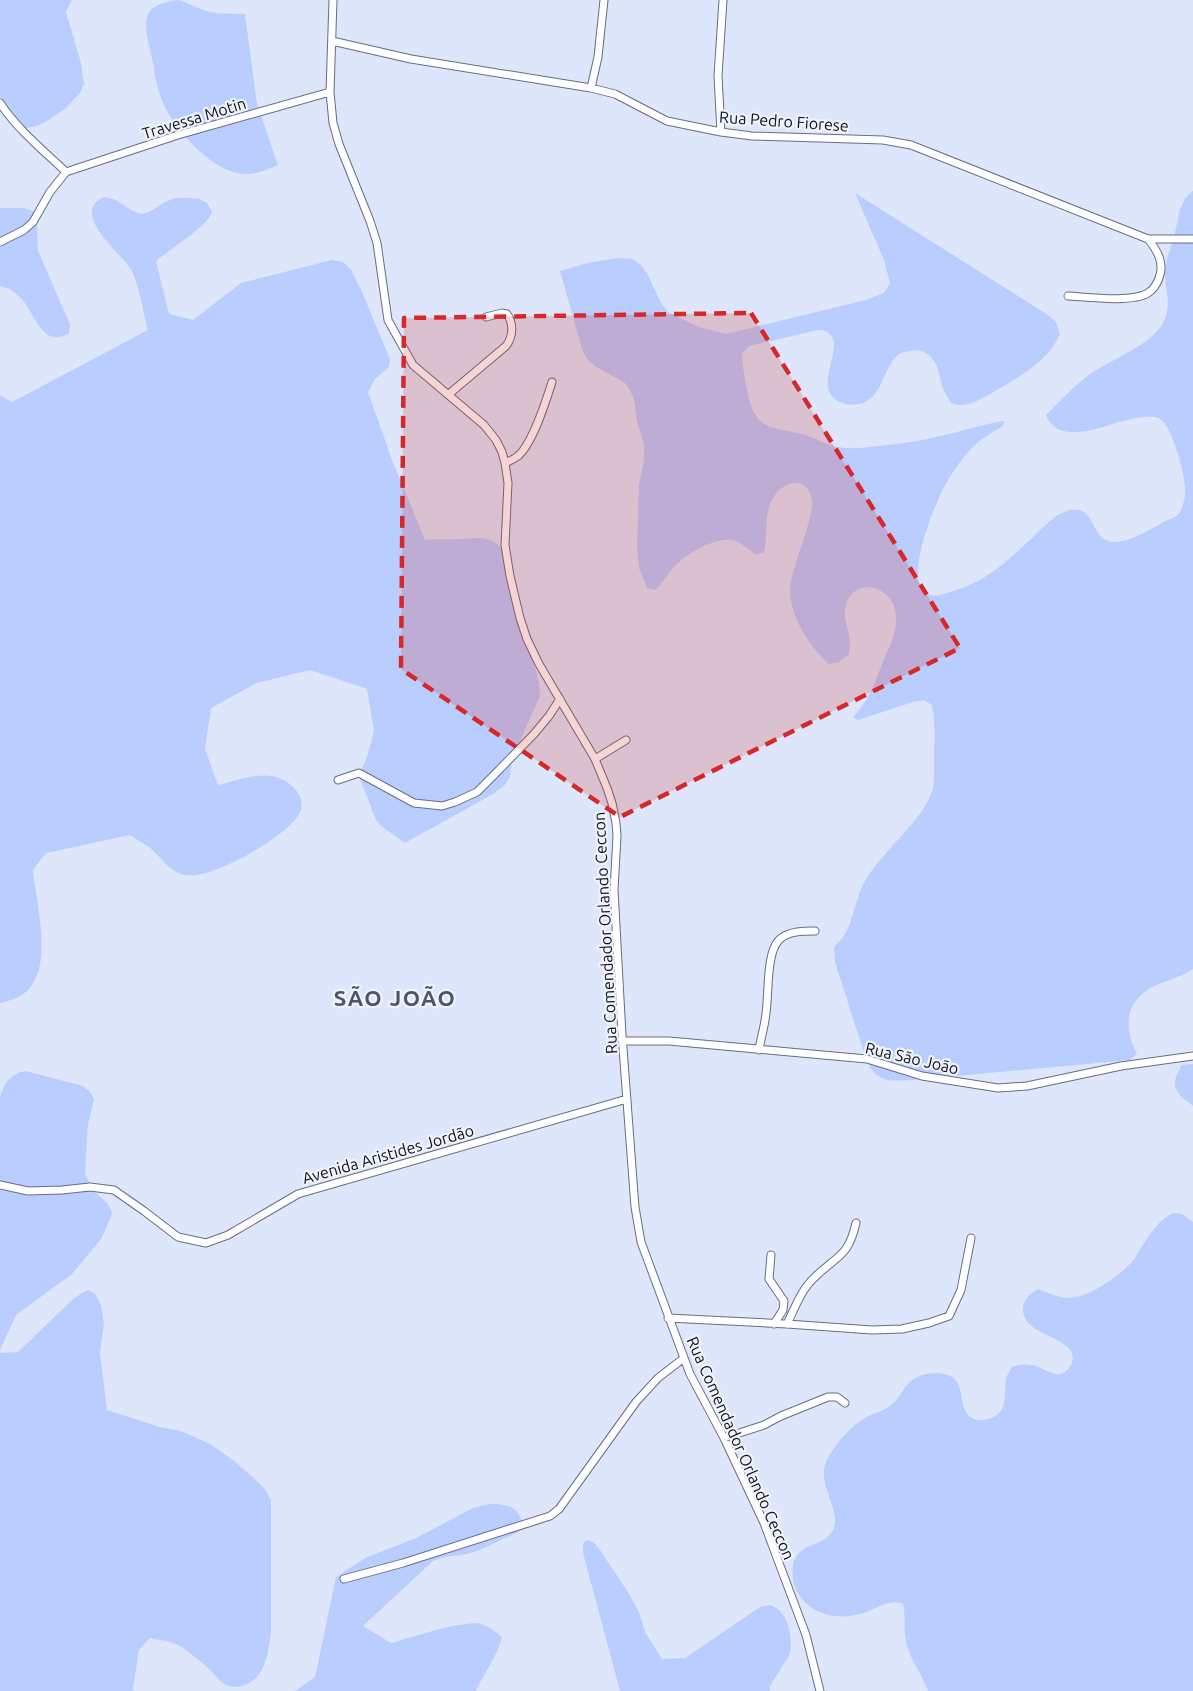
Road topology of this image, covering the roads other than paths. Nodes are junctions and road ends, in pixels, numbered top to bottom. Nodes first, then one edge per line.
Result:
1 (333, 0) edge
2 (604, 0) edge
3 (723, 0) edge
4 (332, 41) junction
5 (591, 88) junction
6 (330, 92) junction
7 (0, 103) edge
8 (721, 132) junction
9 (66, 172) junction
10 (1148, 239) junction
11 (1193, 239) edge
12 (0, 242) edge
13 (1068, 296) dead end
14 (486, 317) dead end
15 (552, 382) dead end
16 (449, 394) junction
17 (505, 463) junction
18 (560, 699) junction
19 (627, 741) dead end
20 (595, 759) junction
21 (338, 780) dead end
22 (815, 931) dead end
23 (623, 1041) junction
24 (759, 1050) junction
25 (1193, 1056) edge
26 (627, 1100) junction
27 (0, 1185) edge
28 (856, 1223) dead end
29 (971, 1238) dead end
30 (771, 1255) dead end
31 (668, 1318) junction
32 (787, 1323) junction
33 (774, 1324) junction
34 (684, 1359) junction
35 (845, 1403) dead end
36 (724, 1438) junction
37 (344, 1579) dead end
38 (820, 1691) edge

1 - 4 street, Rua Comendador Orlando Ceccon
2 - 5 street
3 - 8 street
4 - 5 street, Rua Pedro Fiorese
4 - 6 street, Rua Comendador Orlando Ceccon
5 - 8 street, Rua Pedro Fiorese
6 - 9 street, Travessa Motin
6 - 16 street, Rua Comendador Orlando Ceccon
7 - 9 street
8 - 10 street, Rua Pedro Fiorese
9 - 12 street
10 - 11 street, Rua Pedro Fiorese
10 - 13 street
14 - 16 street
15 - 17 street
16 - 17 street, Rua Comendador Orlando Ceccon
17 - 18 street, Rua Comendador Orlando Ceccon
18 - 20 street, Rua Comendador Orlando Ceccon
18 - 21 street
19 - 20 street
20 - 23 street, Rua Comendador Orlando Ceccon
22 - 24 street
23 - 24 street, Rua São João
23 - 26 street, Rua Comendador Orlando Ceccon
24 - 25 street, Rua São João
26 - 27 street, Avenida Aristides Jordão
26 - 31 street, Rua Comendador Orlando Ceccon
28 - 32 street
29 - 32 street
30 - 33 street
31 - 33 street
31 - 34 street, Rua Comendador Orlando Ceccon
32 - 33 street
34 - 36 street, Rua Comendador Orlando Ceccon
34 - 37 street
35 - 36 street
36 - 38 street, Rua Comendador Orlando Ceccon

